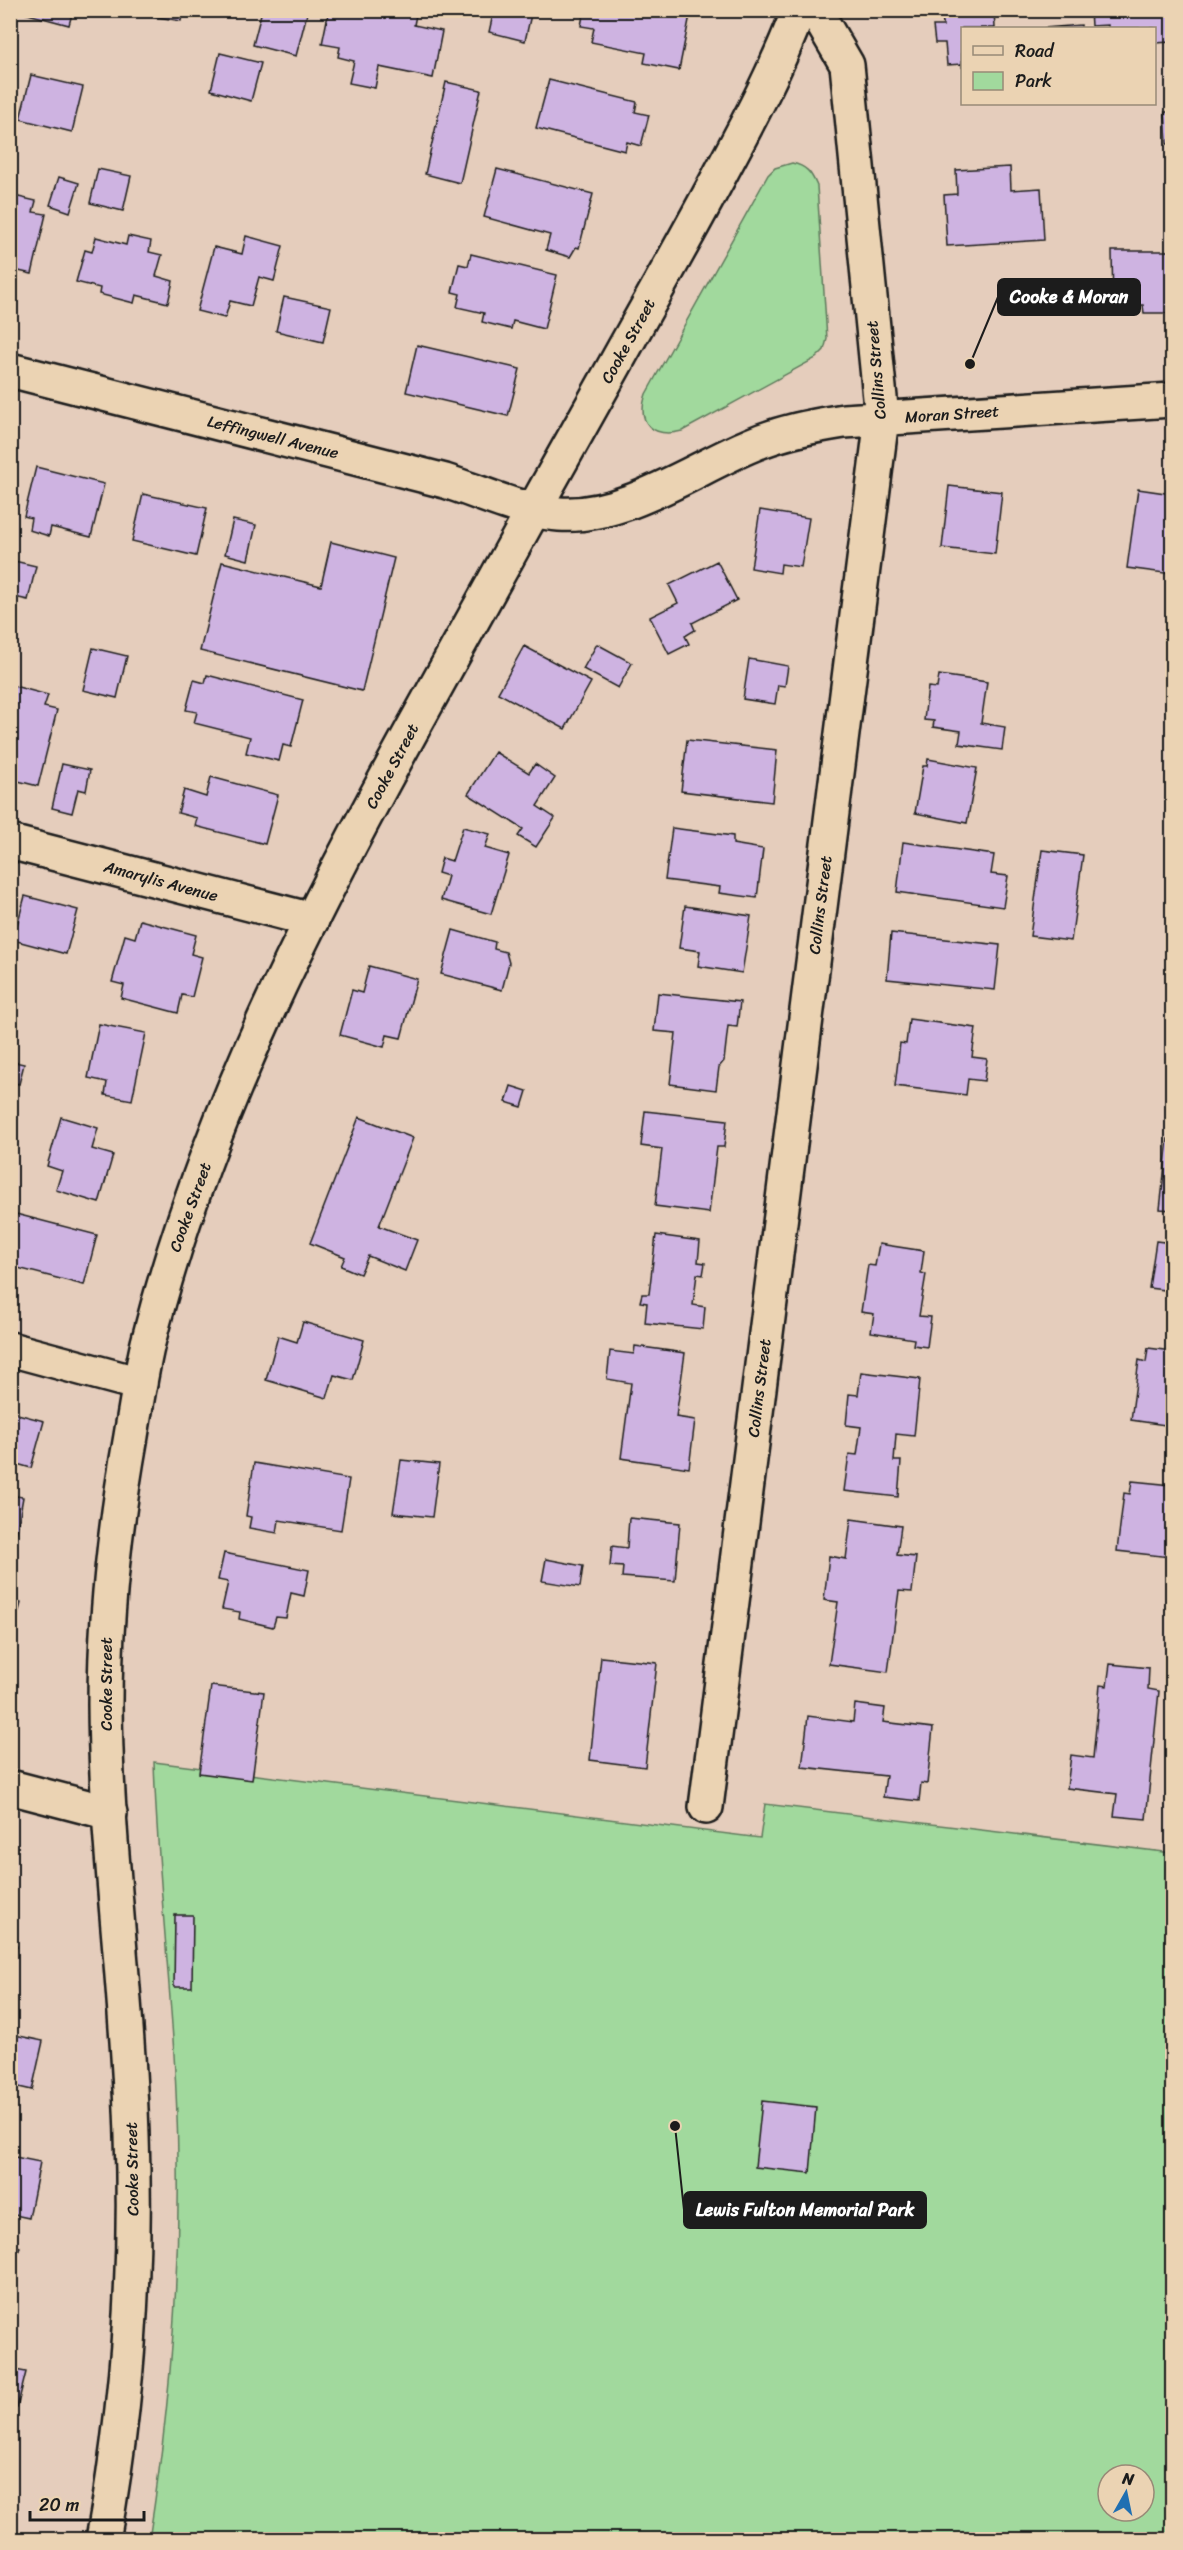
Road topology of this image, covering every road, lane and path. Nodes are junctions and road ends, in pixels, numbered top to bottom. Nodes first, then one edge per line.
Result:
1 (798, 10) edge
2 (815, 10) edge
3 (10, 370) edge
4 (1173, 400) edge
5 (882, 418) junction
6 (533, 511) junction
7 (10, 842) edge
8 (312, 920) junction
9 (10, 1349) edge
10 (140, 1384) junction
11 (10, 1787) edge
12 (706, 1807) dead end
13 (110, 1814) junction
14 (103, 2540) edge

1 - 6 street, Cooke Street
2 - 5 street, Collins Street
3 - 6 street, Leffingwell Avenue
4 - 5 street, Moran Street
5 - 6 street, Moran Street
5 - 12 street, Collins Street
6 - 8 street, Cooke Street
7 - 8 street, Amarylis Avenue
8 - 10 street, Cooke Street
9 - 10 street
10 - 13 street, Cooke Street
11 - 13 street
13 - 14 street, Cooke Street

